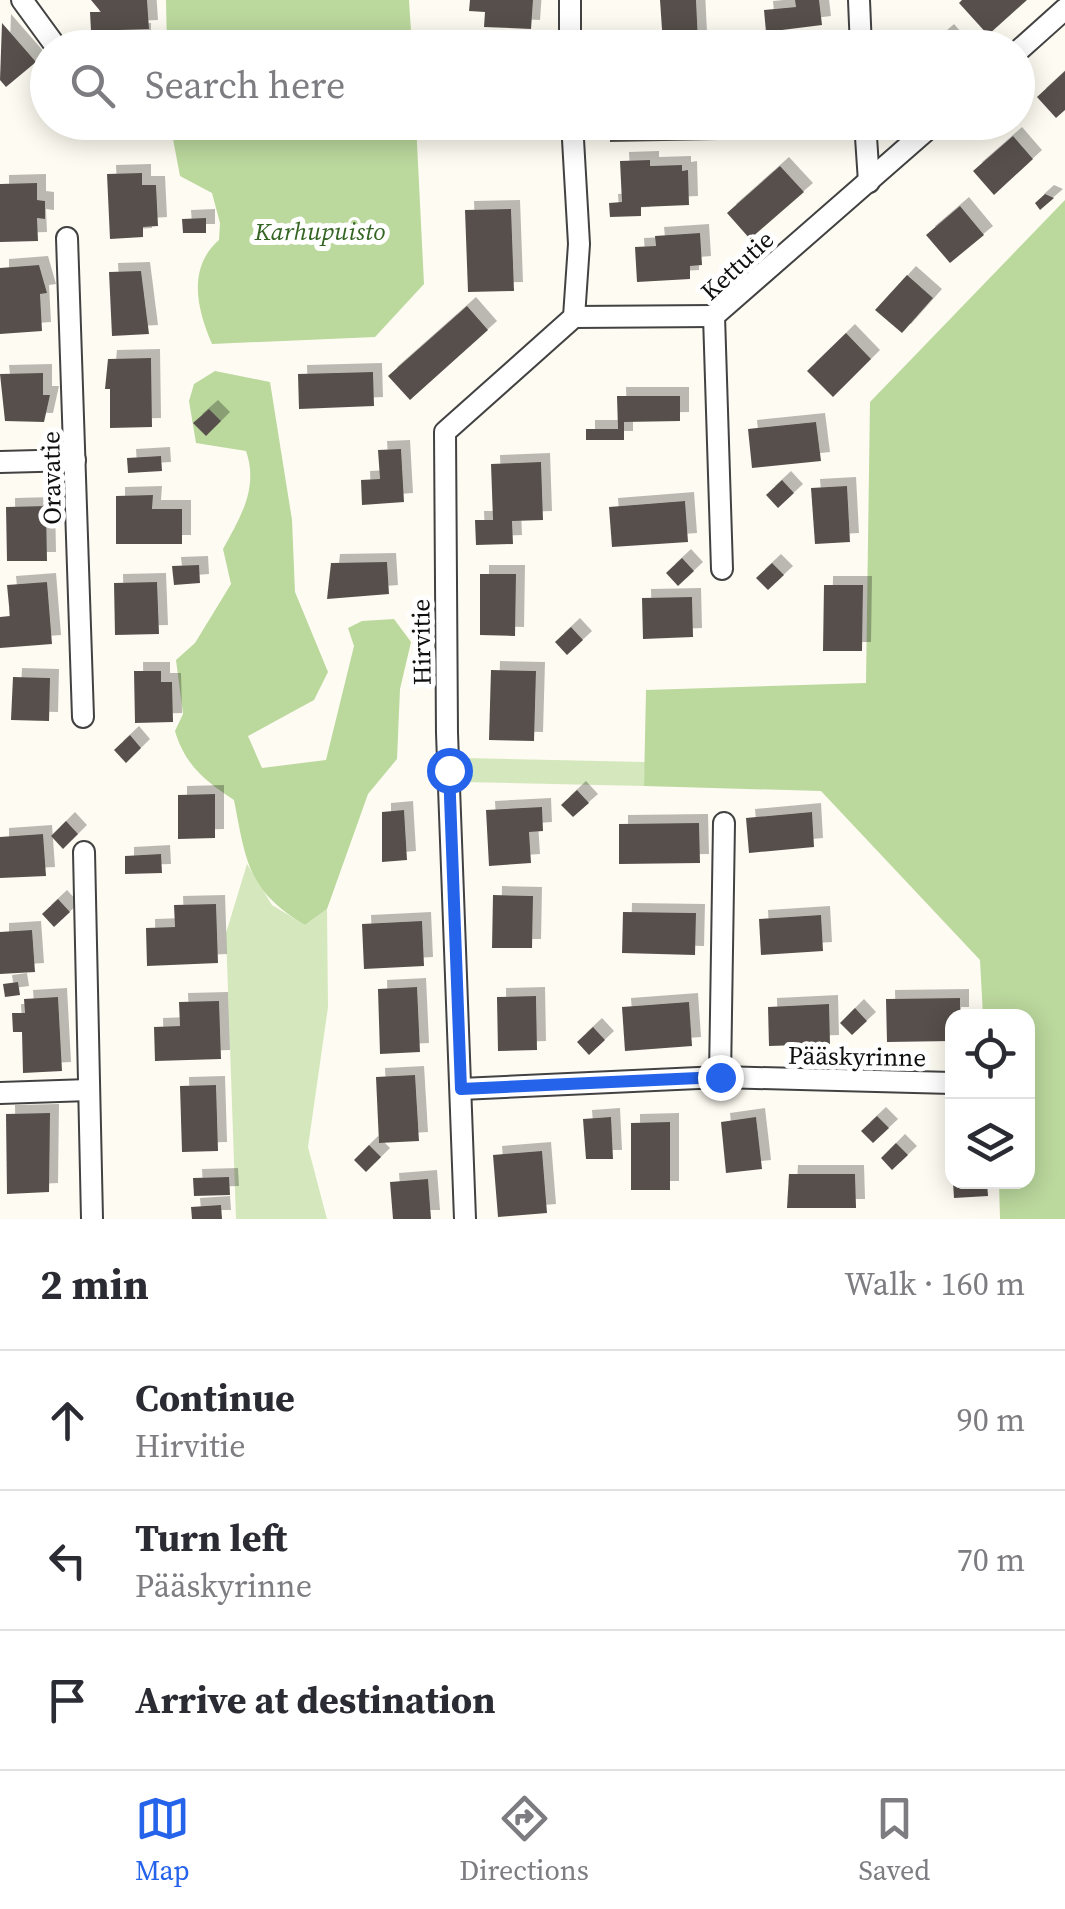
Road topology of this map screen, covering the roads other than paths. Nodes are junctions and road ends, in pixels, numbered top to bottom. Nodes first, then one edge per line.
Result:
1 (22, 0) edge
2 (570, 0) edge
3 (858, 0) edge
4 (1065, 9) edge
5 (44, 30) edge
6 (570, 30) edge
7 (860, 30) edge
8 (1035, 36) edge
9 (573, 140) edge
10 (867, 140) edge
11 (916, 140) edge
12 (869, 182) junction
13 (67, 238) dead end
14 (714, 316) junction
15 (574, 318) junction
16 (75, 460) junction
17 (0, 462) edge
18 (722, 569) dead end
19 (83, 717) dead end
20 (724, 824) dead end
21 (84, 852) dead end
22 (720, 1077) junction
23 (945, 1083) edge
24 (461, 1089) junction
25 (89, 1090) junction
26 (0, 1094) edge
27 (92, 1219) edge
28 (465, 1219) edge

1 - 5 street
2 - 6 street
3 - 7 street
4 - 8 street
9 - 15 street
10 - 12 street
11 - 12 street, Kettutie
12 - 14 street, Kettutie
13 - 16 street, Oravatie
14 - 15 street
14 - 18 street, Kettutie
15 - 24 street, Hirvitie
16 - 17 street
16 - 19 street, Oravatie
20 - 22 street
21 - 25 street
22 - 23 street, Pääskyrinne
22 - 24 street, Pääskyrinne
24 - 28 street, Hirvitie
25 - 26 street
25 - 27 street

